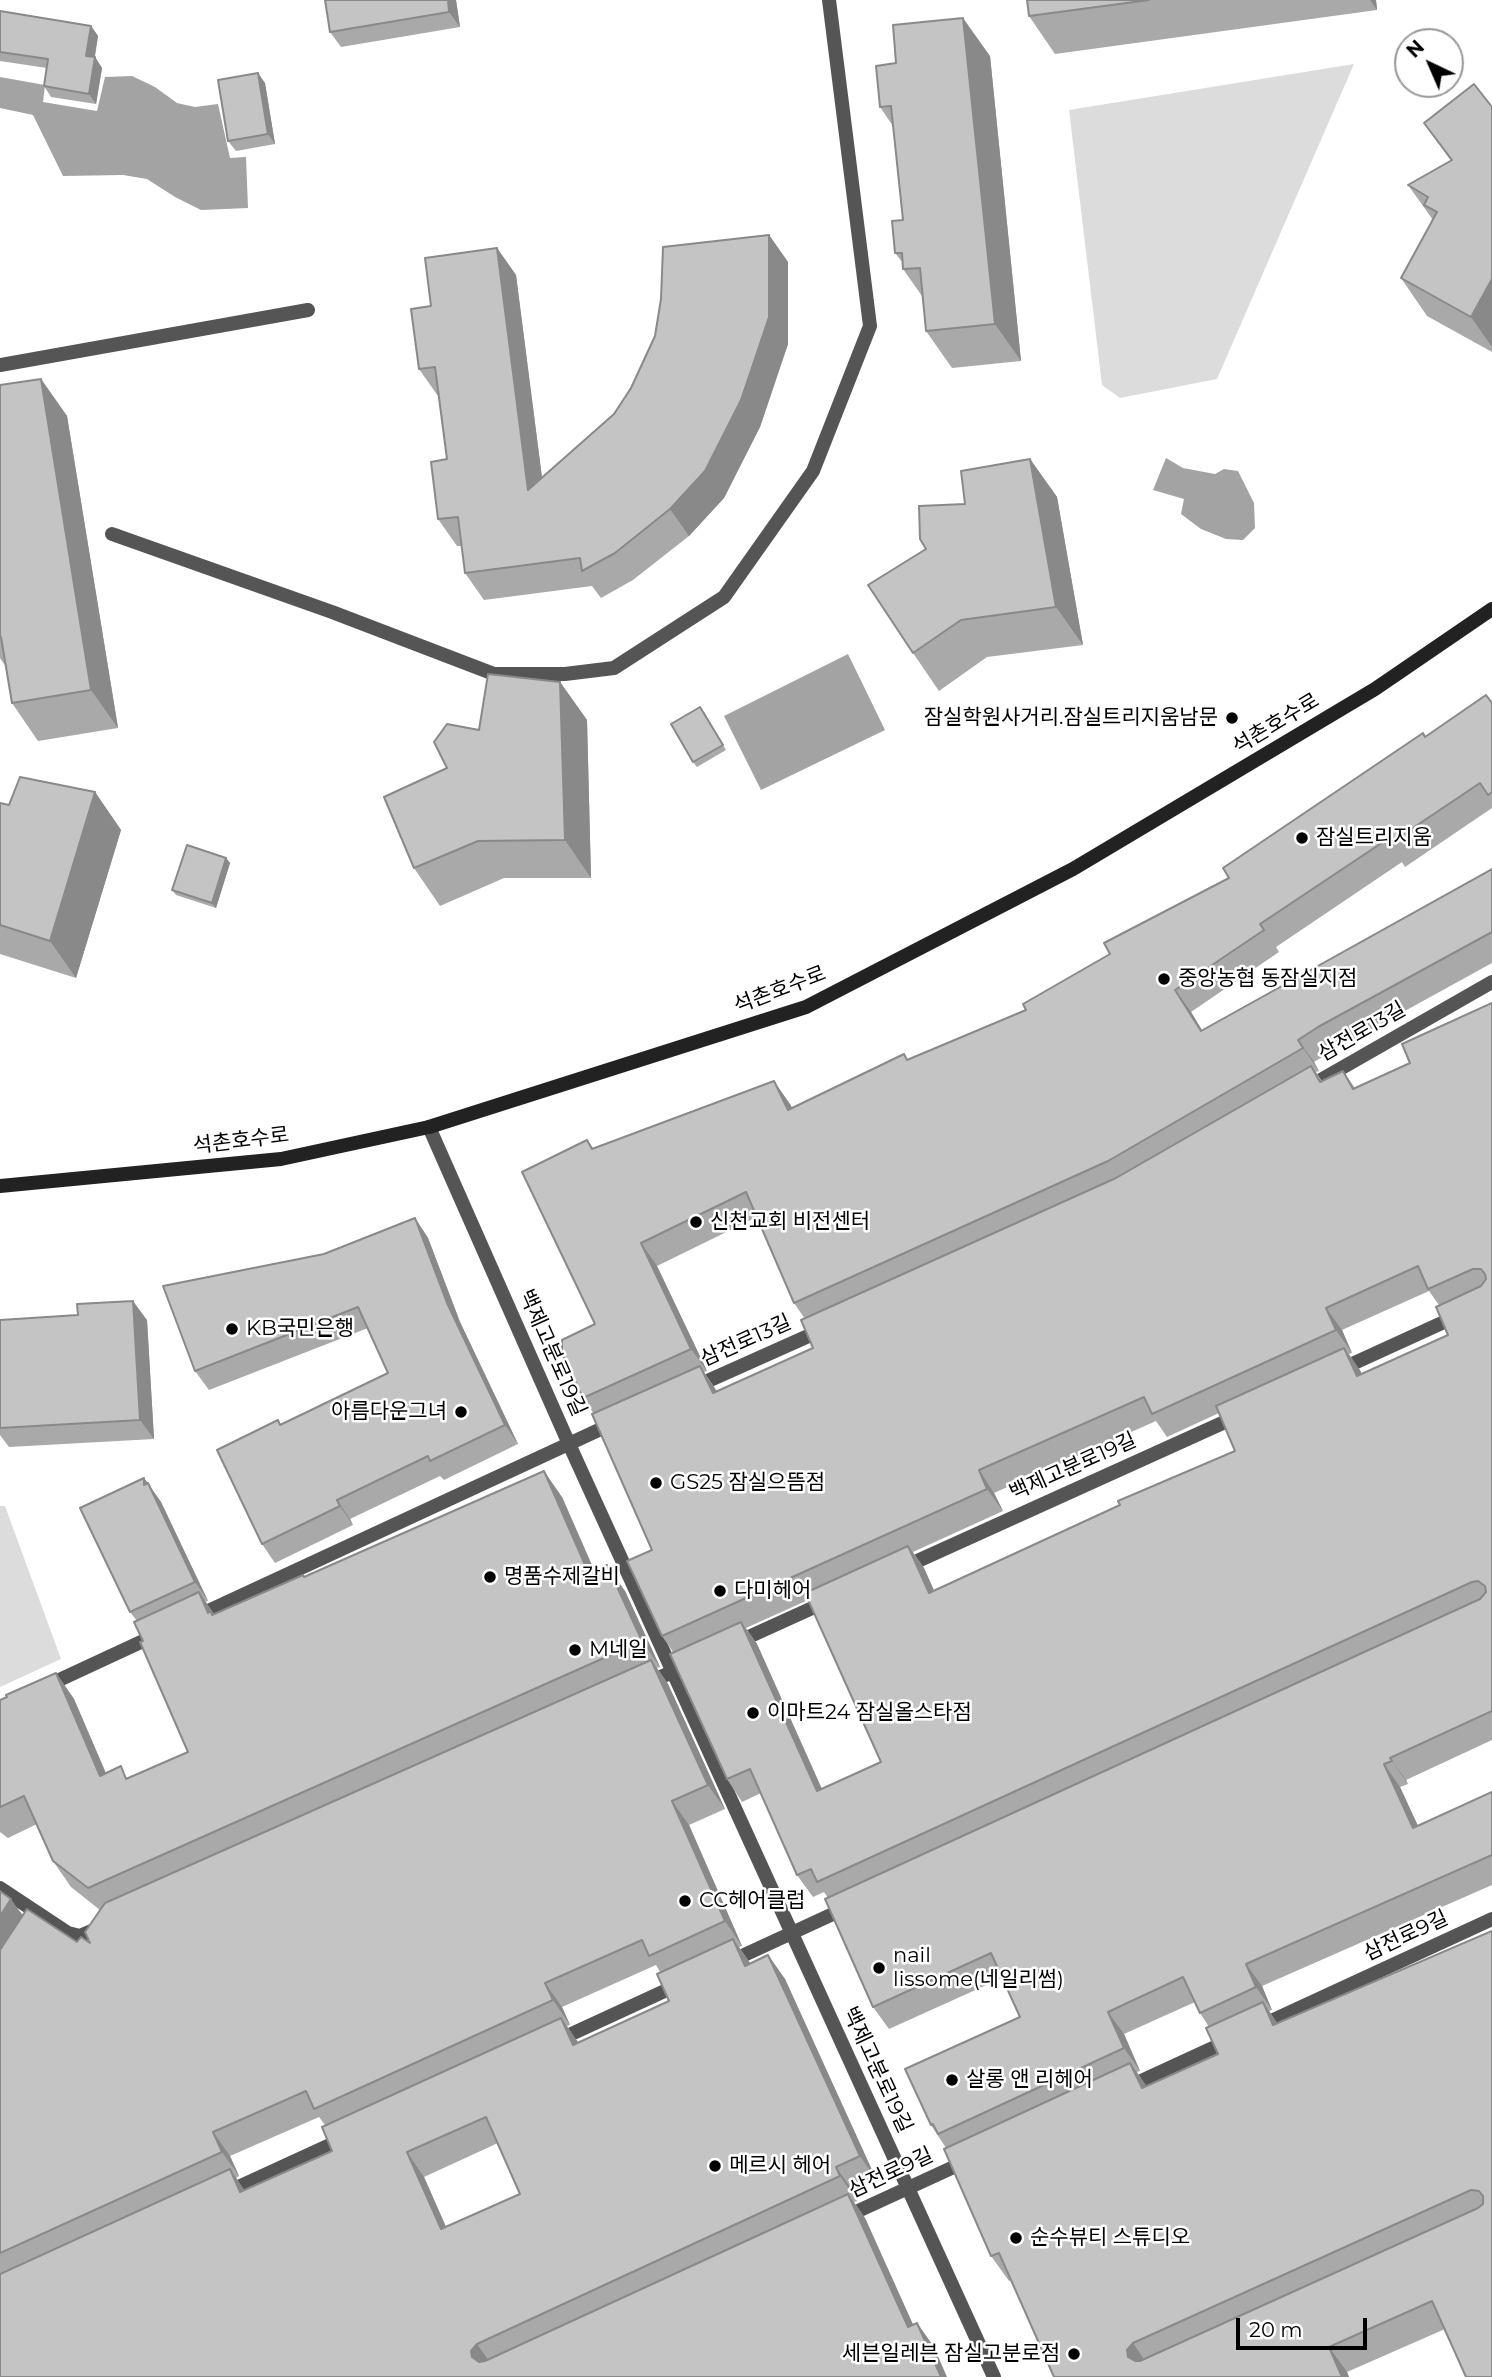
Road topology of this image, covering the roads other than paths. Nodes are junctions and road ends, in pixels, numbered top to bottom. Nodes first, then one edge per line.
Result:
1 (829, 0) edge
2 (308, 310) dead end
3 (0, 365) edge
4 (112, 534) dead end
5 (1492, 609) edge
6 (1492, 982) edge
7 (1296, 1094) edge
8 (429, 1127) junction
9 (0, 1186) edge
10 (1492, 1300) edge
11 (836, 1324) edge
12 (1328, 1375) edge
13 (683, 1392) edge
14 (1252, 1409) edge
15 (632, 1415) edge
16 (569, 1444) junction
17 (887, 1575) edge
18 (849, 1592) edge
19 (672, 1672) junction
20 (634, 1689) edge
21 (25, 1696) edge
22 (0, 1888) edge
23 (867, 1899) edge
24 (1492, 1919) edge
25 (117, 1920) edge
26 (792, 1933) junction
27 (716, 1968) edge
28 (691, 1979) edge
29 (540, 2048) edge
30 (1111, 2095) edge
31 (364, 2129) edge
32 (984, 2153) edge
33 (908, 2188) junction
34 (214, 2198) edge
35 (833, 2222) edge
36 (994, 2377) edge

1 - 4 street
2 - 3 street
5 - 8 street, 석촌호수로
6 - 7 street, 삼전로13길
8 - 9 street, 석촌호수로
8 - 16 street, 백제고분로19길
10 - 12 street
11 - 13 street, 삼전로13길
14 - 17 street, 백제고분로19길
15 - 16 street
16 - 19 street, 백제고분로19길
16 - 21 street
18 - 19 street
19 - 20 street
19 - 26 street, 백제고분로19길
22 - 25 street
23 - 26 street
24 - 30 street, 삼전로9길
26 - 27 street
26 - 33 street, 백제고분로19길
28 - 29 street
31 - 34 street
32 - 33 street, 삼전로9길
33 - 35 street, 삼전로9길
33 - 36 street, 백제고분로19길

